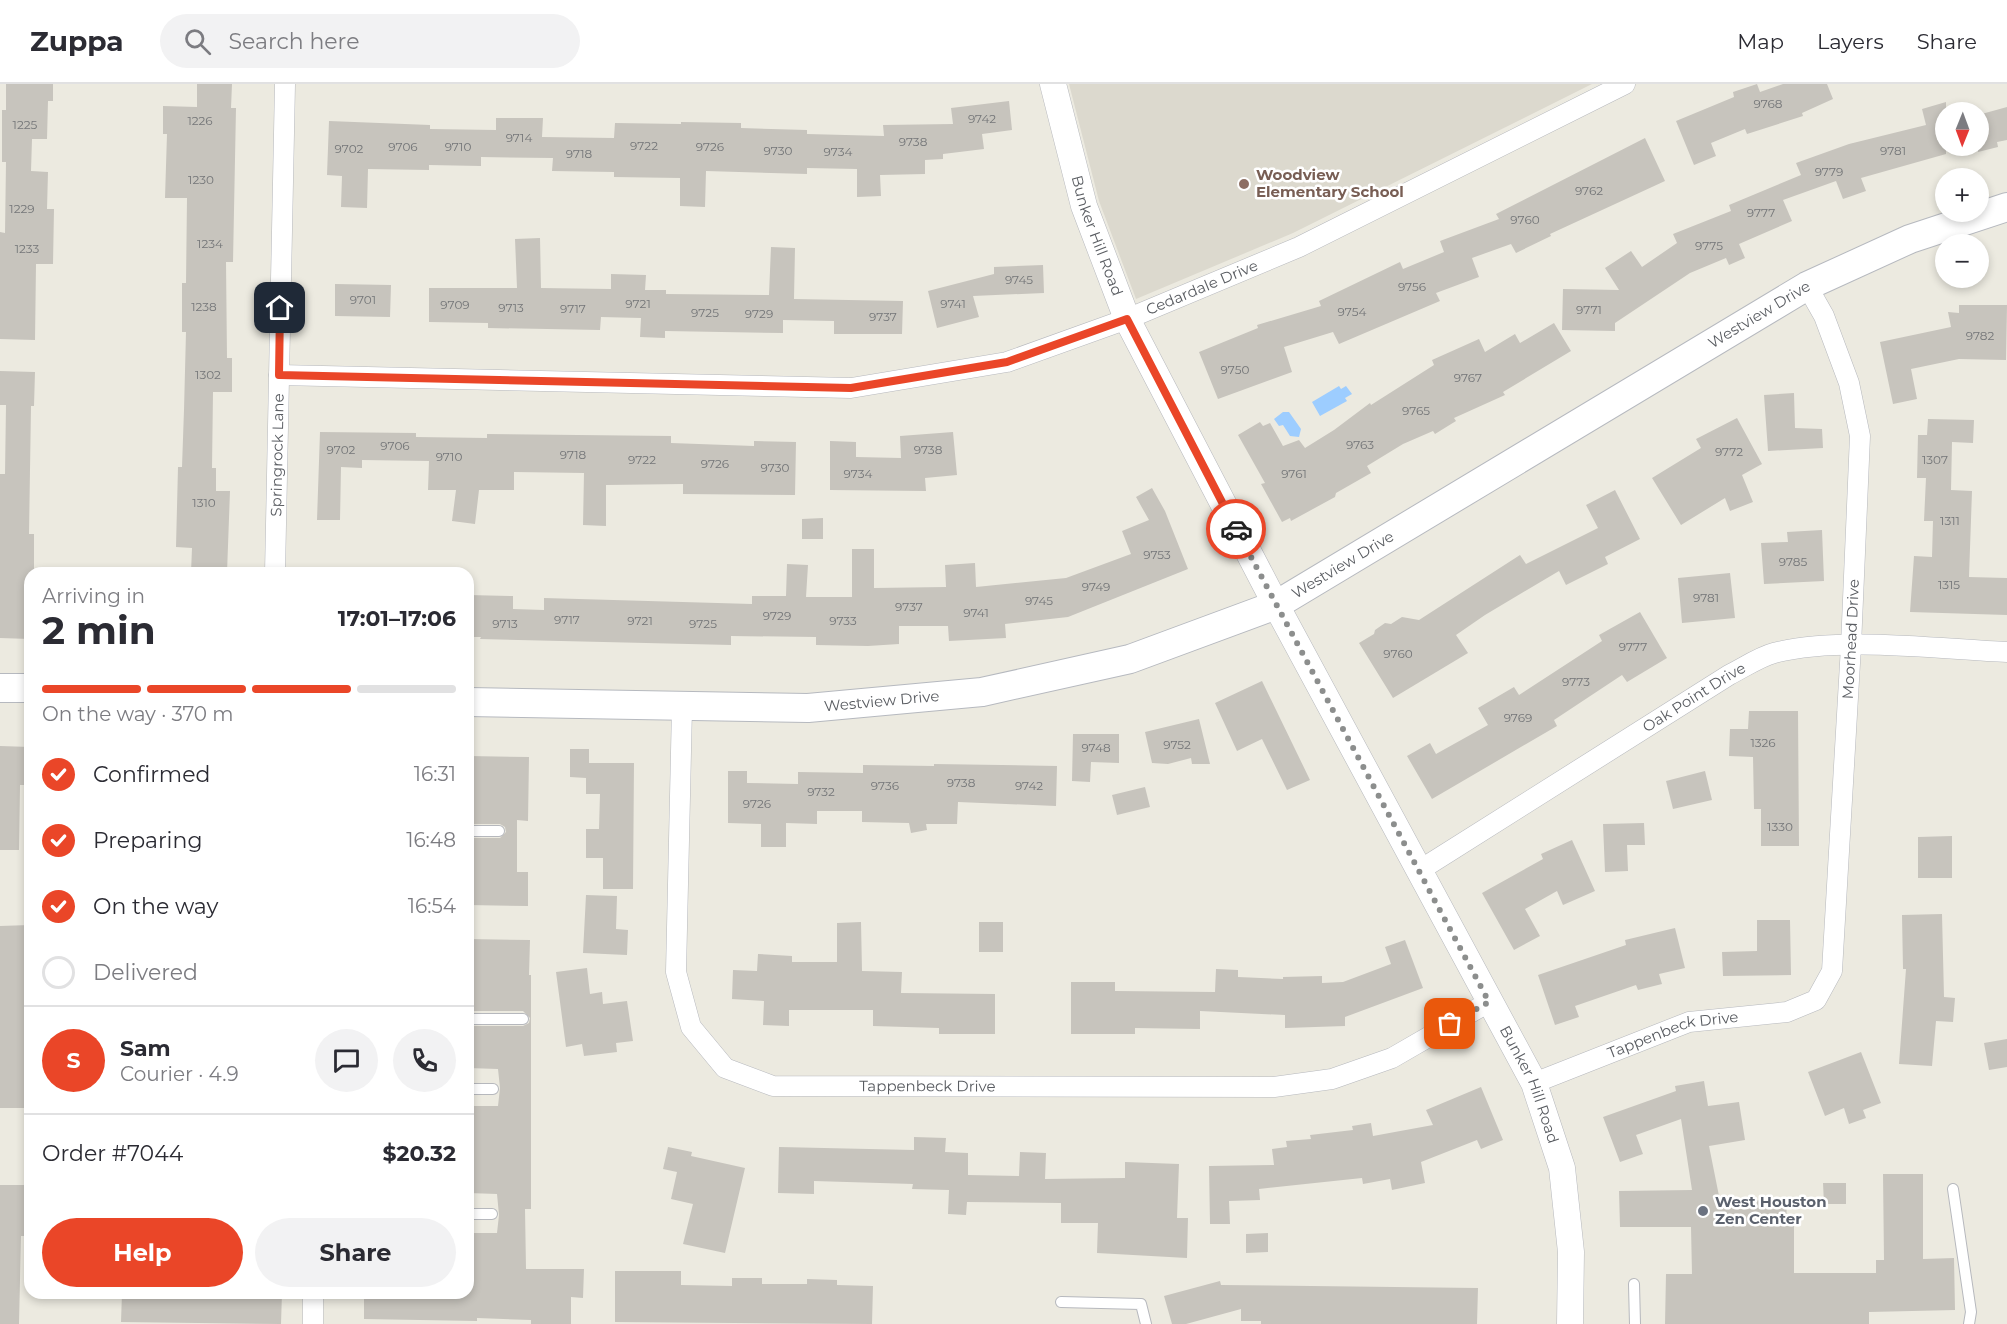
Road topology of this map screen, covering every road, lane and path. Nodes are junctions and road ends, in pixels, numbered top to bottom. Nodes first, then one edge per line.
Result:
1 (285, 84) edge
2 (1053, 84) edge
3 (1625, 84) edge
4 (2007, 207) edge
5 (1806, 286) junction
6 (1127, 319) junction
7 (279, 375) junction
8 (274, 567) edge
9 (1276, 605) junction
10 (1851, 645) junction
11 (2007, 652) edge
12 (0, 688) edge
13 (24, 688) edge
14 (474, 702) edge
15 (682, 708) junction
16 (474, 831) edge
17 (499, 831) dead end
18 (1420, 870) junction
19 (1816, 1000) joint
20 (1489, 1002) junction
21 (474, 1019) edge
22 (523, 1019) dead end
23 (1534, 1083) junction
24 (474, 1089) edge
25 (493, 1089) dead end
26 (1953, 1189) dead end
27 (474, 1214) edge
28 (492, 1214) dead end
29 (1635, 1284) dead end
30 (313, 1299) edge
31 (1061, 1302) dead end
32 (313, 1324) edge
33 (1146, 1324) edge
34 (1570, 1324) edge
35 (1635, 1324) edge
36 (1969, 1324) edge

1 - 7 street, Springrock Lane
2 - 6 street, Bunker Hill Road
3 - 6 street, Cedardale Drive
4 - 5 main road, Westview Drive
5 - 9 main road, Westview Drive
5 - 10 street, Moorhead Drive
6 - 7 street, Cedardale Drive
6 - 9 street, Bunker Hill Road
7 - 8 street, Springrock Lane
9 - 15 main road, Westview Drive
9 - 18 street, Bunker Hill Road
10 - 11 street, Oak Point Drive
10 - 18 street, Oak Point Drive
10 - 19 street, Moorhead Drive
12 - 13 main road
14 - 15 main road, Westview Drive
15 - 20 street, Tappenbeck Drive
16 - 17 lane
18 - 20 street, Bunker Hill Road
19 - 23 street, Tappenbeck Drive
20 - 23 street, Bunker Hill Road
21 - 22 lane
23 - 34 street, Bunker Hill Road
24 - 25 lane
26 - 36 lane
27 - 28 lane
29 - 35 lane
30 - 32 street
31 - 33 lane

